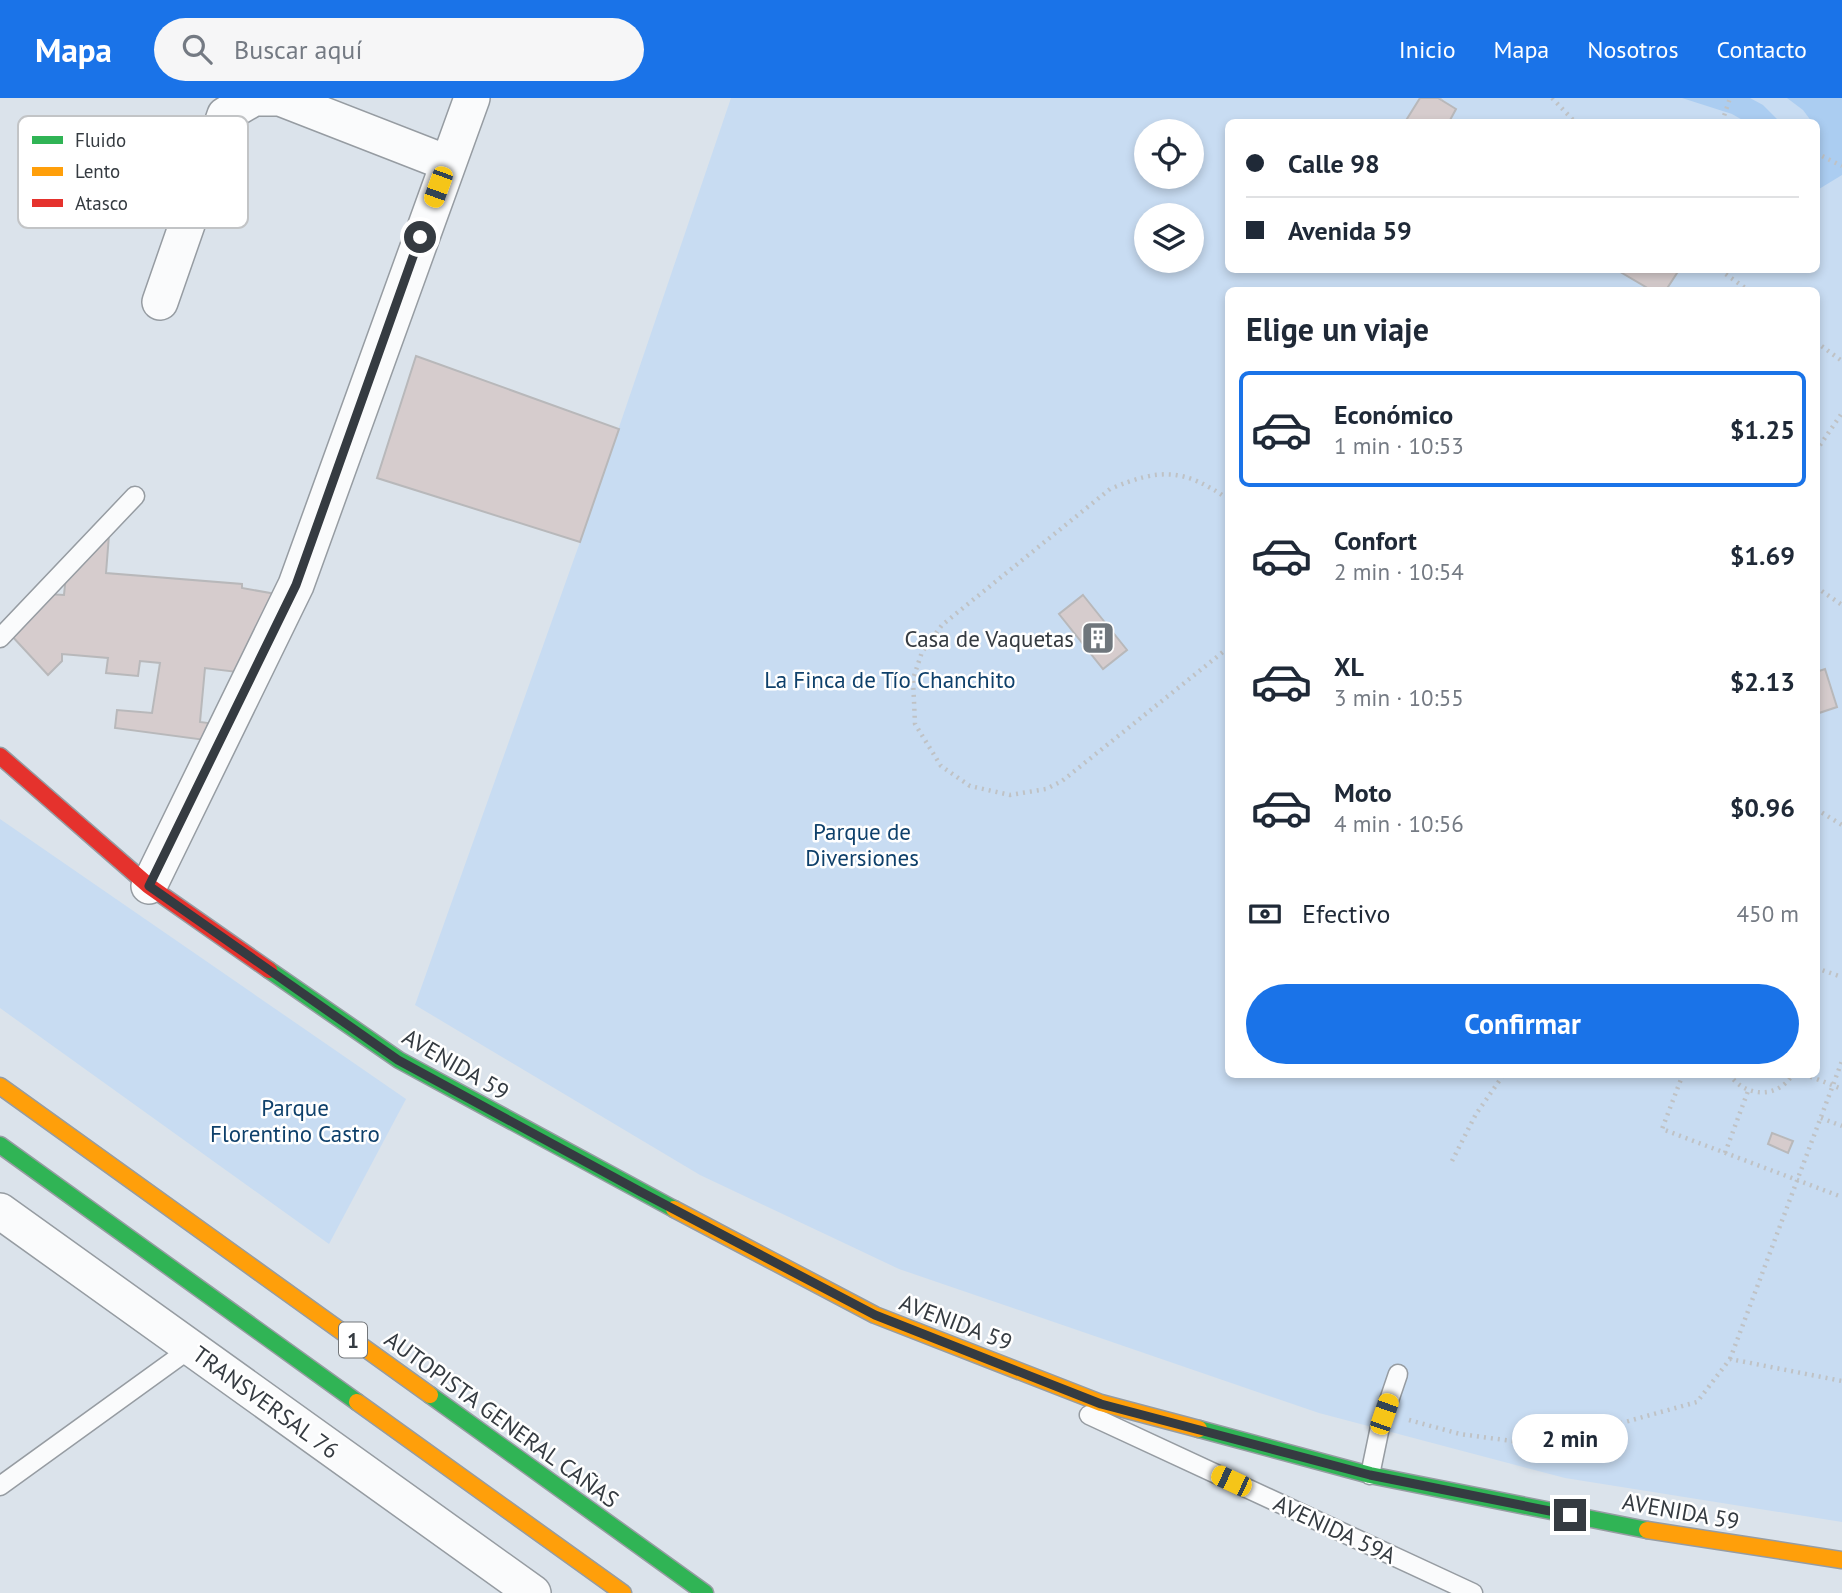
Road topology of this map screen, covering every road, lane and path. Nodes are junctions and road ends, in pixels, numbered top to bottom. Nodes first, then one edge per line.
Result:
1 (254, 98) edge
2 (472, 98) edge
3 (1552, 98) edge
4 (1730, 98) edge
5 (225, 116) edge
6 (1572, 119) edge
7 (1723, 119) edge
8 (1820, 155) edge
9 (447, 163) junction
10 (1842, 166) edge
11 (186, 228) edge
12 (1724, 273) edge
13 (1744, 287) edge
14 (160, 302) dead end
15 (1820, 345) edge
16 (1842, 361) edge
17 (1842, 413) edge
18 (1820, 445) edge
19 (135, 496) dead end
20 (1225, 497) edge
21 (1820, 590) edge
22 (1842, 605) edge
23 (0, 638) edge
24 (1225, 650) edge
25 (0, 756) edge
26 (1820, 811) edge
27 (1842, 825) edge
28 (149, 886) junction
29 (1820, 969) edge
30 (1842, 977) edge
31 (1842, 1061) edge
32 (1501, 1078) edge
33 (1681, 1078) edge
34 (1732, 1078) edge
35 (1790, 1078) edge
36 (1814, 1078) edge
37 (0, 1086) edge
38 (1833, 1086) junction
39 (1842, 1089) edge
40 (1748, 1091) junction
41 (1821, 1118) junction
42 (1842, 1126) edge
43 (0, 1145) edge
44 (1724, 1153) junction
45 (1452, 1161) dead end
46 (1798, 1181) junction
47 (1842, 1197) edge
48 (0, 1211) edge
49 (191, 1348) junction
50 (971, 1353) junction
51 (1730, 1359) junction
52 (1398, 1374) dead end
53 (1842, 1381) edge
54 (1384, 1414) junction
55 (1370, 1475) junction
56 (0, 1486) edge
57 (1842, 1560) edge
58 (533, 1593) edge
59 (622, 1593) edge
60 (705, 1593) edge
61 (1473, 1593) edge

1 - 5 street
1 - 9 street
2 - 9 street
3 - 6 path
4 - 7 path
8 - 10 path
9 - 28 street
11 - 14 street
12 - 13 path
15 - 16 path
17 - 18 path
19 - 23 lane
20 - 24 path
21 - 22 path
25 - 28 main road, AVENIDA 59
26 - 27 path
28 - 50 main road, AVENIDA 59
29 - 30 path
31 - 38 path
32 - 45 path
33 - 44 path
34 - 40 path
35 - 40 path
36 - 38 path
37 - 60 main road, AUTOPISTA GENERAL CAÑAS / 1
38 - 39 path
38 - 41 path
40 - 44 path
41 - 42 path
41 - 46 path
43 - 59 main road, 1
44 - 46 path
46 - 47 path
46 - 51 path
48 - 49 street, TRANSVERSAL 76
49 - 56 lane
49 - 58 street, TRANSVERSAL 76
50 - 55 main road, AVENIDA 59
50 - 61 lane, AVENIDA 59A
51 - 53 path
51 - 54 path
52 - 54 lane
54 - 55 lane
55 - 57 main road, AVENIDA 59

